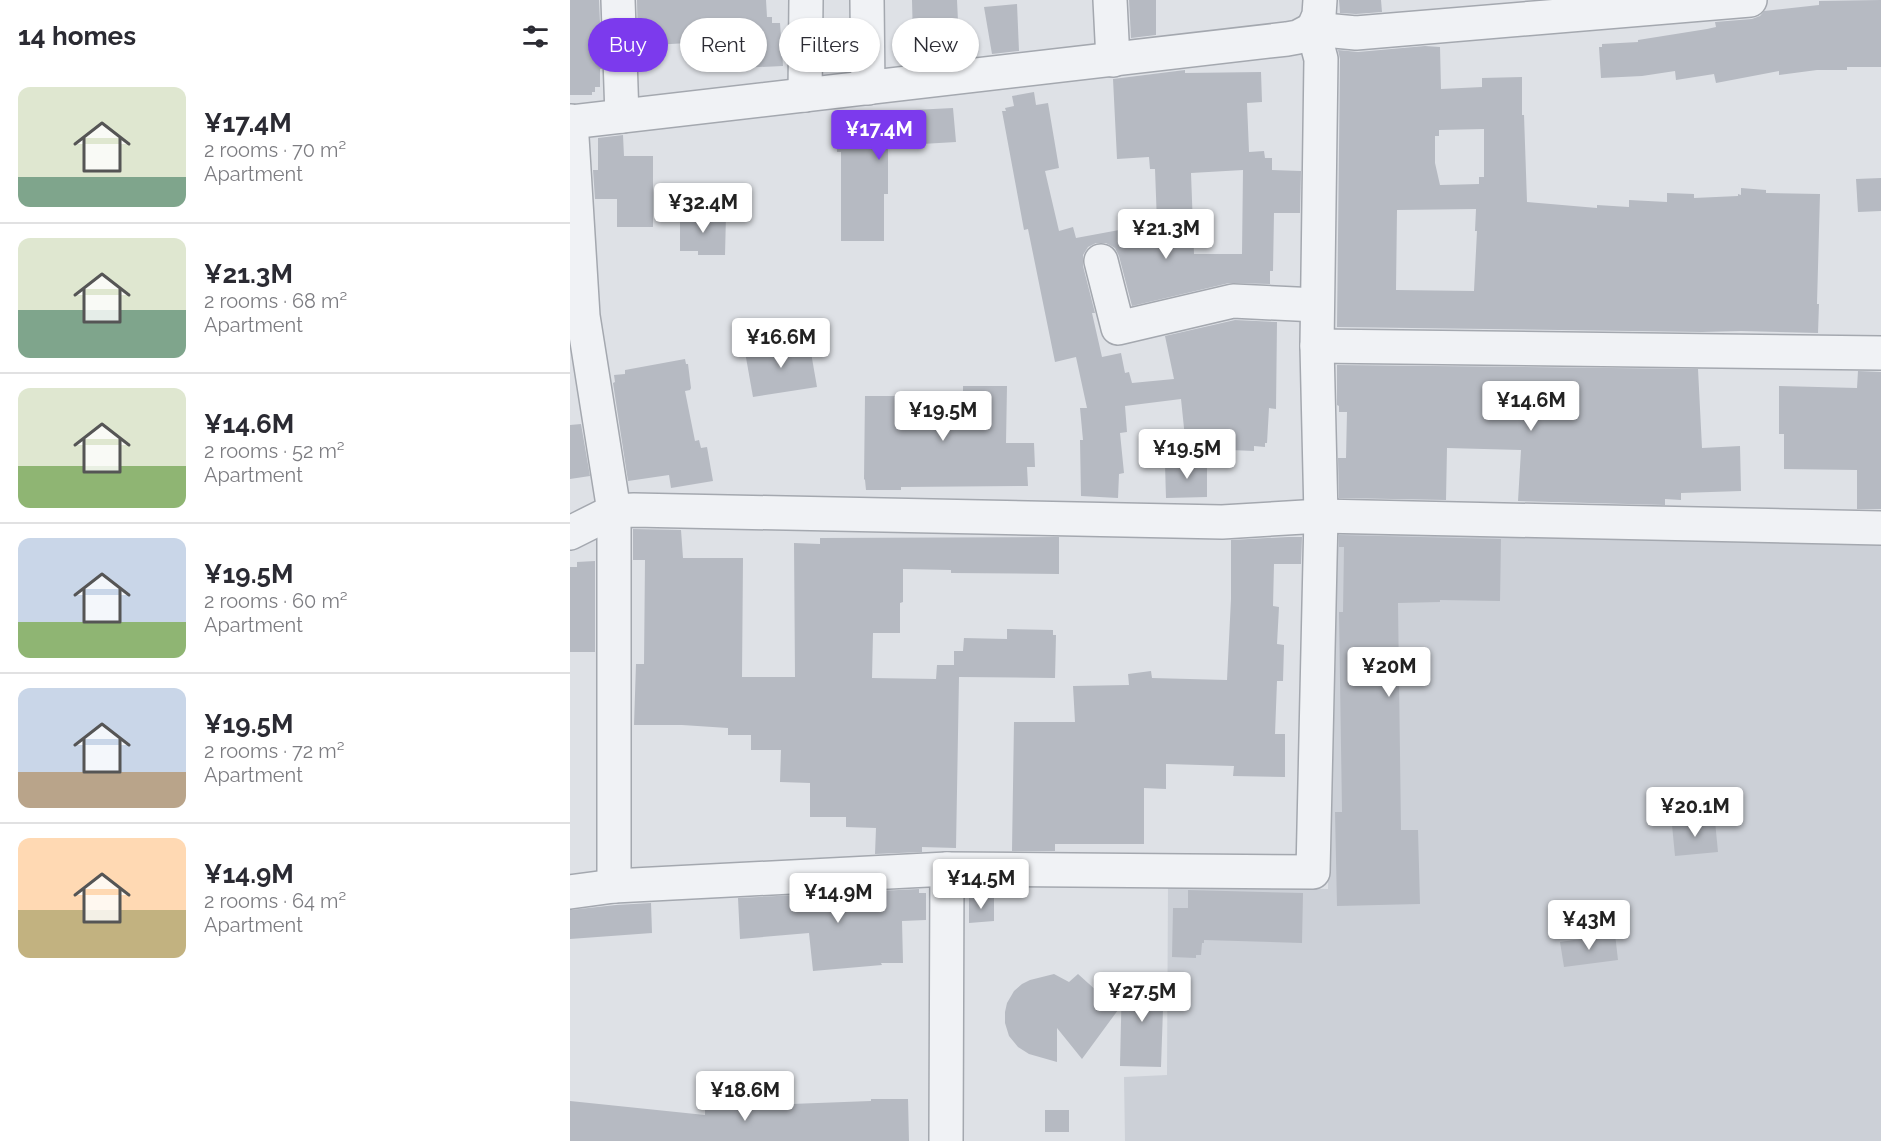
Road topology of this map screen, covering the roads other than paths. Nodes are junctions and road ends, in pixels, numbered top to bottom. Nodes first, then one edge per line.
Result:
1 (618, 0) edge
2 (806, 0) edge
3 (867, 0) edge
4 (1110, 0) edge
5 (1750, 0) edge
6 (1316, 15) edge
7 (1113, 60) junction
8 (868, 88) junction
9 (805, 95) junction
10 (622, 116) junction
11 (571, 122) edge
12 (1101, 261) dead end
13 (1317, 305) junction
14 (1317, 346) junction
15 (1881, 353) edge
16 (614, 511) junction
17 (1321, 516) junction
18 (1881, 528) edge
19 (570, 533) edge
20 (947, 868) junction
21 (614, 886) junction
22 (570, 892) edge
23 (946, 1141) edge

1 - 10 street
2 - 9 street
3 - 8 street
4 - 7 street
5 - 6 street
6 - 7 street
6 - 13 street
7 - 8 street
8 - 9 street
9 - 10 street
10 - 11 street
11 - 16 street
12 - 13 street
13 - 14 street
14 - 15 street
14 - 17 street
16 - 17 street
16 - 19 street
16 - 21 street
17 - 18 street
17 - 20 street
20 - 21 street
20 - 23 street
21 - 22 street

